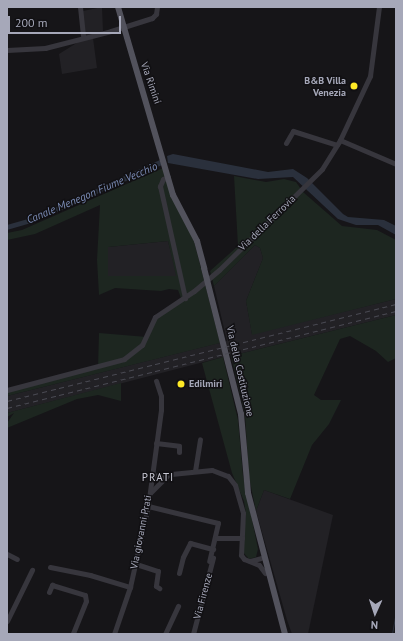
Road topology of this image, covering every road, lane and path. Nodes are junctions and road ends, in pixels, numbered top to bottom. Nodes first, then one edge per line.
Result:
1 (80, 7) edge
2 (118, 7) edge
3 (157, 7) edge
4 (379, 7) edge
5 (124, 27) junction
6 (83, 36) junction
7 (7, 50) edge
8 (338, 142) junction
9 (286, 143) dead end
10 (396, 164) edge
11 (165, 166) joint
12 (168, 177) junction
13 (185, 298) junction
14 (156, 381) dead end
15 (7, 390) edge
16 (200, 439) dead end
17 (156, 443) junction
18 (179, 452) dead end
19 (153, 464) junction
20 (195, 471) junction
21 (151, 476) junction
22 (165, 476) junction
23 (149, 496) junction
24 (148, 506) junction
25 (216, 538) junction
26 (242, 538) junction
27 (213, 549) junction
28 (7, 554) edge
29 (17, 559) dead end
30 (259, 559) junction
31 (136, 564) junction
32 (50, 566) dead end
33 (32, 570) dead end
34 (179, 573) dead end
35 (265, 573) joint
36 (130, 587) junction
37 (159, 588) dead end
38 (49, 592) dead end
39 (273, 594) junction
40 (178, 606) dead end
41 (7, 621) edge
42 (73, 634) edge
43 (114, 634) edge
44 (165, 634) edge
45 (193, 634) edge
46 (285, 634) edge

1 - 6 street
2 - 5 main road, Via Rimini
3 - 5 street
4 - 8 street, Via della Ferrovia
5 - 6 street
5 - 11 main road, Via Rimini
6 - 7 street
8 - 9 street
8 - 10 street
8 - 13 street, Via della Ferrovia
11 - 12 main road, Via della Costituzione
12 - 13 street
12 - 30 main road, Via della Costituzione
13 - 15 street, Via della Ferrovia
14 - 17 street, Via giovanni Prati
16 - 20 street
17 - 18 street
17 - 19 street, Via giovanni Prati
19 - 21 street, Via giovanni Prati
19 - 22 street
20 - 22 street
20 - 26 street
21 - 22 street
21 - 23 street, Via giovanni Prati
22 - 23 street
23 - 24 street, Via giovanni Prati
24 - 25 street
24 - 31 street, Via giovanni Prati
25 - 26 street
25 - 27 street, Via Firenze
26 - 30 street
27 - 34 street
27 - 45 street, Via Firenze
28 - 29 street
30 - 35 street
30 - 39 main road, Via della Costituzione
31 - 36 street, Via giovanni Prati
31 - 37 street
32 - 36 street
33 - 41 street
35 - 39 main road
36 - 43 street, Via giovanni Prati
38 - 42 street
39 - 46 main road, Via della Costituzione
40 - 44 street

